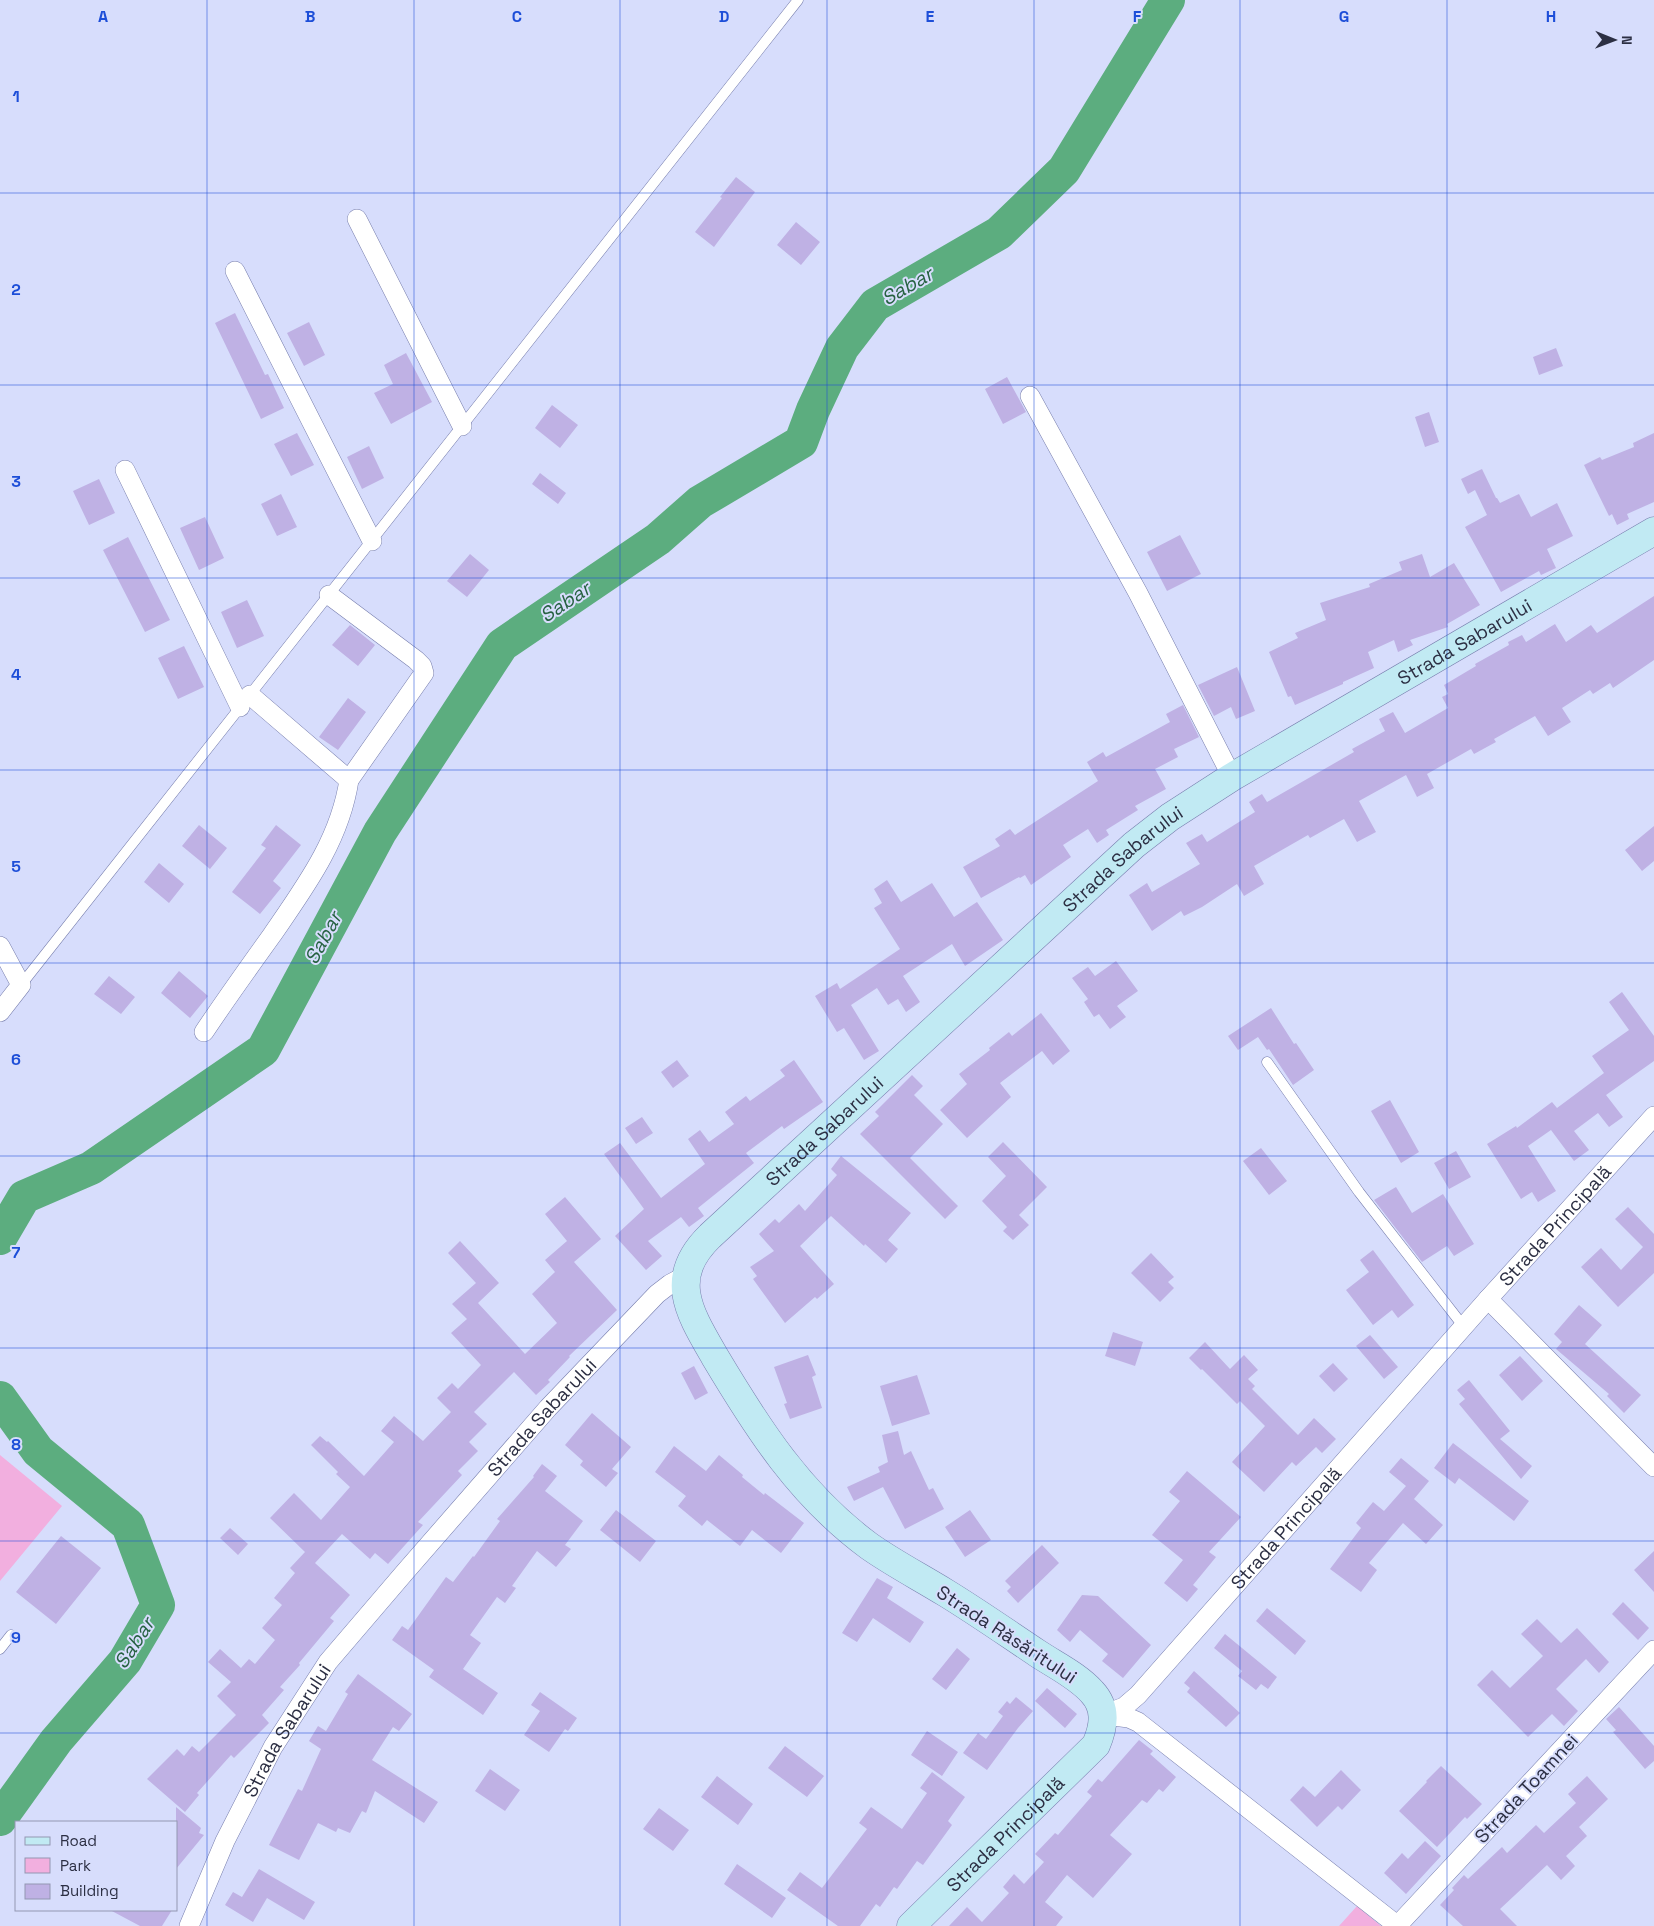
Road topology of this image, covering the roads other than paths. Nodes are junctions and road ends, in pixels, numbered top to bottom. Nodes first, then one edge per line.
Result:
1 (798, 0) edge
2 (357, 219) dead end
3 (235, 271) dead end
4 (1030, 396) dead end
5 (462, 426) junction
6 (125, 470) dead end
7 (1654, 532) edge
8 (372, 540) junction
9 (329, 594) junction
10 (245, 701) junction
11 (1232, 776) junction
12 (349, 780) junction
13 (0, 946) edge
14 (21, 985) junction
15 (0, 1012) edge
16 (204, 1032) dead end
17 (1267, 1062) dead end
18 (1654, 1116) edge
19 (685, 1276) junction
20 (1488, 1299) junction
21 (1464, 1327) junction
22 (1654, 1467) edge
23 (11, 1635) dead end
24 (0, 1648) edge
25 (1654, 1650) edge
26 (1104, 1715) junction
27 (188, 1926) edge
28 (911, 1926) edge
29 (1398, 1926) edge

1 - 5 lane
2 - 5 street
3 - 8 street
4 - 11 street
5 - 8 lane
6 - 10 street
7 - 11 main road, Strada Sabarului
8 - 9 lane
9 - 10 lane
9 - 12 street
10 - 12 street
10 - 14 lane
11 - 19 main road, Strada Sabarului
12 - 16 street
13 - 14 street
14 - 15 street
17 - 21 lane
18 - 20 street, Strada Principală
19 - 26 main road, Strada Răsăritului
19 - 27 street, Strada Sabarului
20 - 21 street, Strada Principală
20 - 22 street
21 - 26 street, Strada Principală
23 - 24 lane
25 - 29 street, Strada Toamnei
26 - 28 main road, Strada Principală
26 - 29 street

